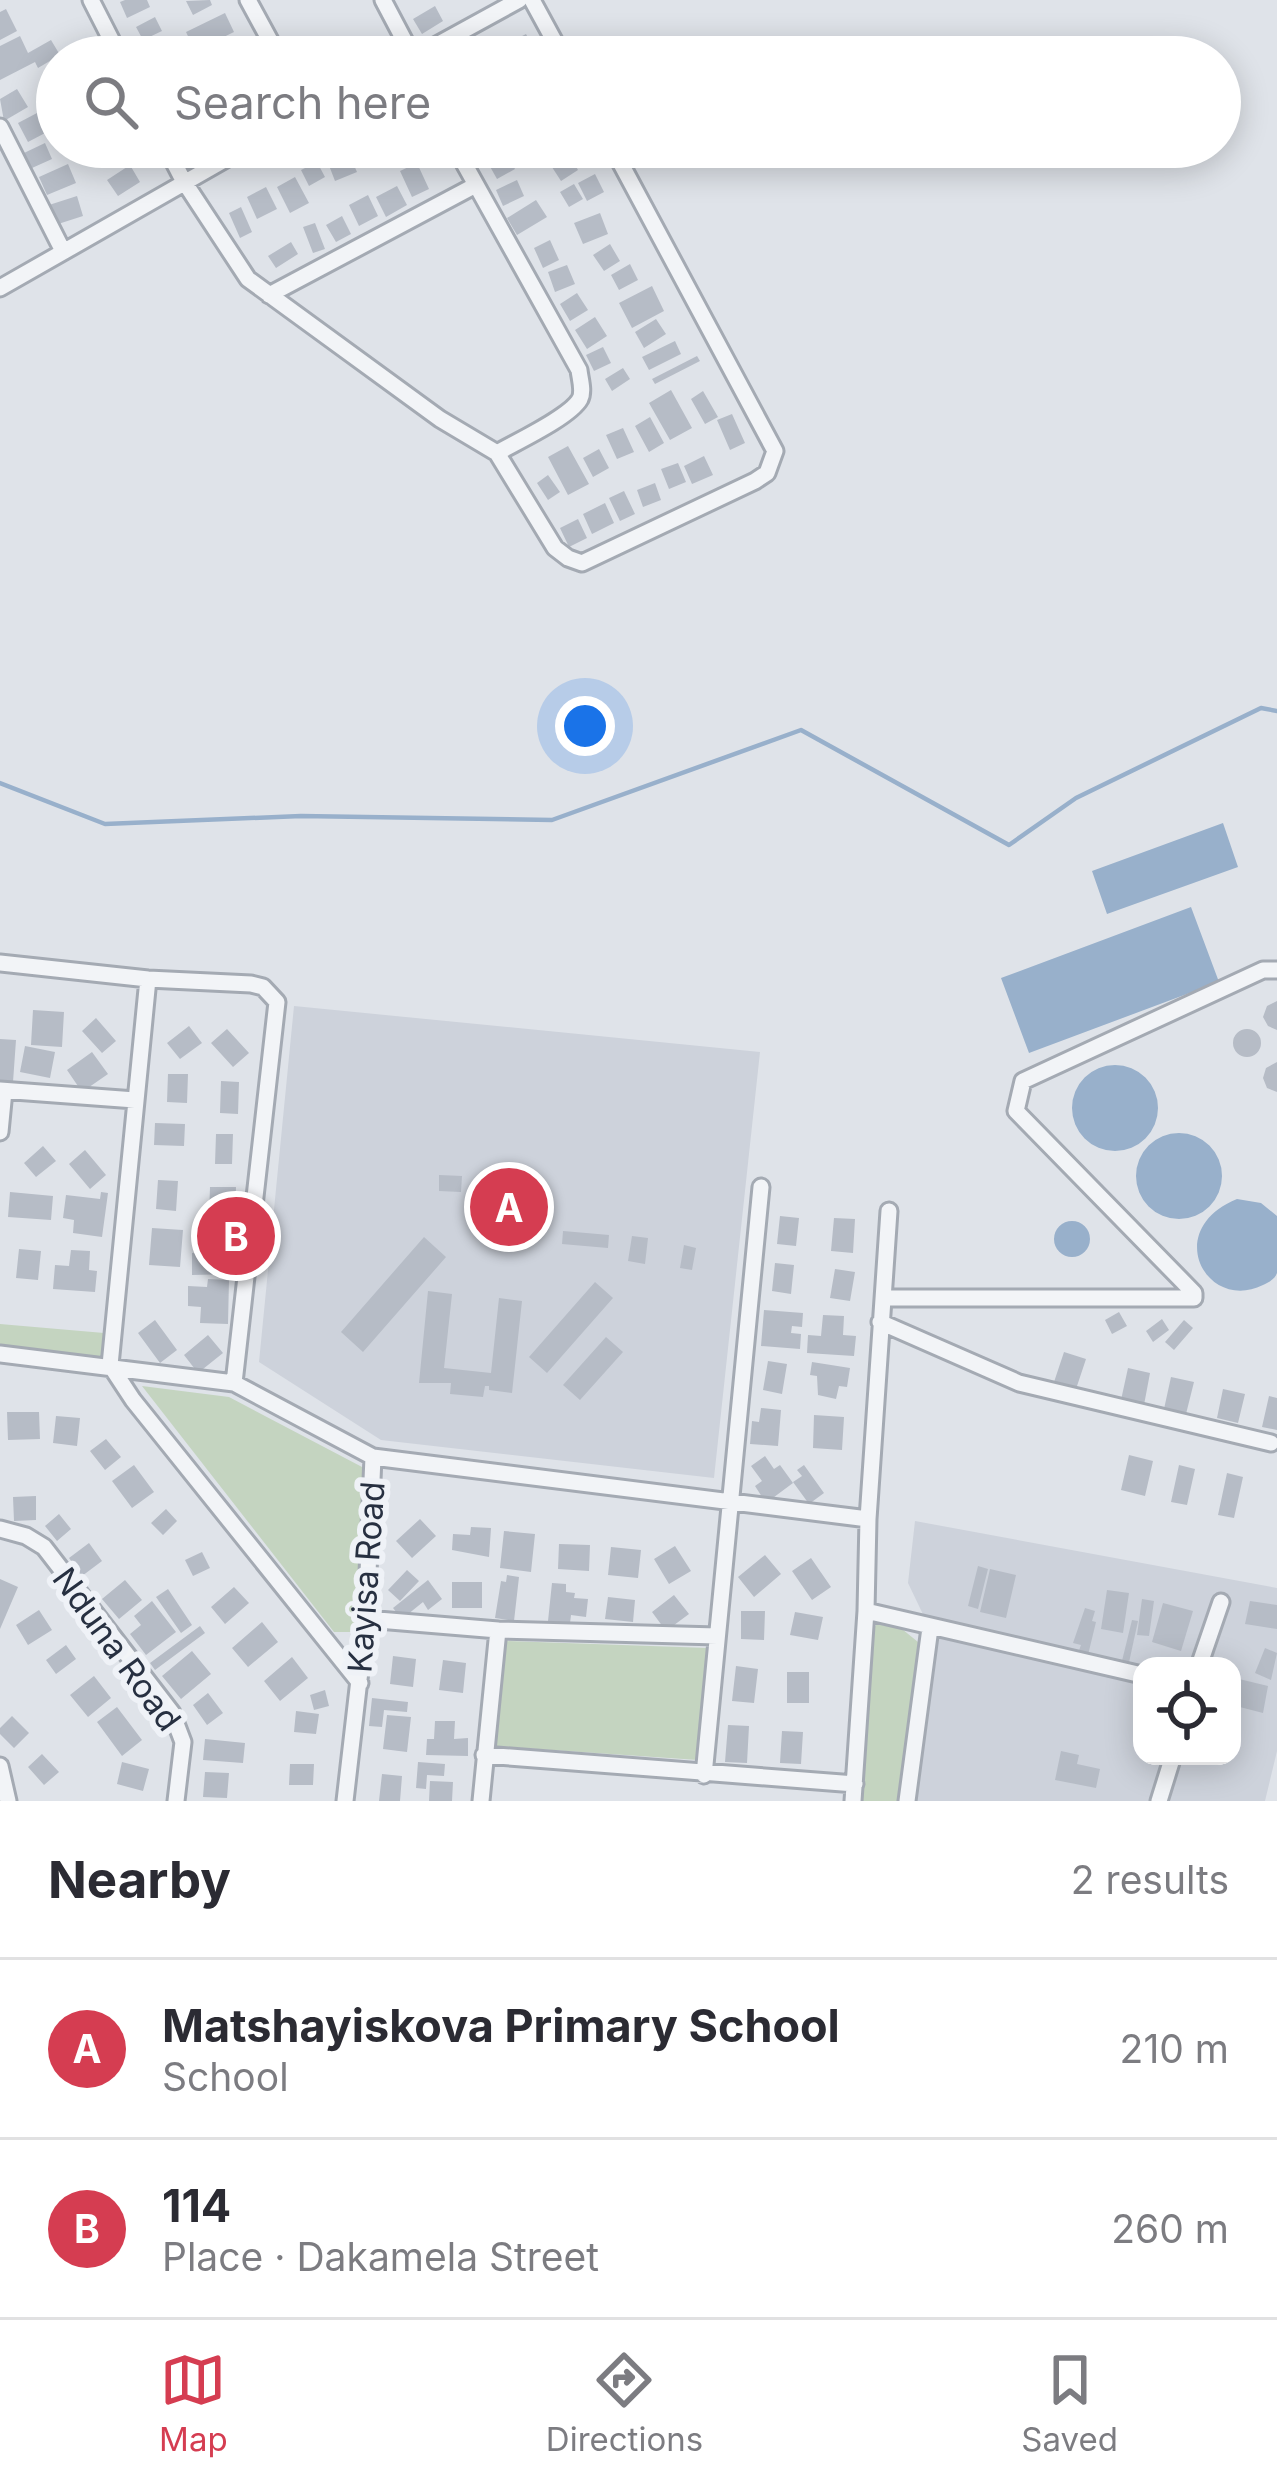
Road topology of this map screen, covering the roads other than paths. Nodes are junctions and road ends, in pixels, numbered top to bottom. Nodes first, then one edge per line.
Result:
1 (91, 0) edge
2 (248, 0) edge
3 (383, 0) edge
4 (519, 0) edge
5 (532, 0) edge
6 (109, 36) edge
7 (268, 36) edge
8 (403, 36) edge
9 (453, 36) edge
10 (552, 36) edge
11 (0, 127) edge
12 (177, 168) edge
13 (206, 168) edge
14 (465, 168) edge
15 (623, 168) edge
16 (183, 180) junction
17 (474, 186) junction
18 (63, 251) junction
19 (0, 288) edge
20 (268, 295) junction
21 (497, 453) junction
22 (0, 963) edge
23 (1277, 970) edge
24 (148, 979) junction
25 (2, 1091) edge
26 (135, 1100) junction
27 (0, 1132) edge
28 (761, 1187) dead end
29 (889, 1211) dead end
30 (883, 1298) junction
31 (880, 1322) junction
32 (0, 1354) edge
33 (110, 1365) junction
34 (234, 1383) junction
35 (1271, 1443) dead end
36 (374, 1457) junction
37 (730, 1504) junction
38 (868, 1519) junction
39 (0, 1529) edge
40 (1220, 1602) dead end
41 (866, 1611) junction
42 (366, 1619) junction
43 (929, 1628) junction
44 (498, 1630) junction
45 (717, 1636) junction
46 (1202, 1657) edge
47 (1133, 1673) edge
48 (360, 1683) junction
49 (484, 1755) junction
50 (1170, 1765) edge
51 (0, 1766) edge
52 (704, 1775) junction
53 (854, 1792) edge
54 (8, 1801) edge
55 (176, 1801) edge
56 (345, 1801) edge
57 (481, 1801) edge
58 (907, 1801) edge
59 (1159, 1801) edge

1 - 6 street
2 - 7 street
3 - 8 street
4 - 9 street
5 - 10 street
11 - 18 street
12 - 16 street
13 - 16 street
14 - 17 street
15 - 21 street
16 - 18 street
16 - 20 street
17 - 20 street
17 - 21 street
18 - 19 street
20 - 21 street
22 - 24 street
23 - 30 street
24 - 26 street
24 - 34 street
25 - 26 street
25 - 27 street
26 - 33 street
28 - 37 street
29 - 30 street
30 - 31 street
31 - 35 street
31 - 38 street
32 - 33 street, Kayisa Road
33 - 34 street, Kayisa Road
33 - 48 street
34 - 36 street, Kayisa Road
36 - 37 street
36 - 42 street, Kayisa Road
37 - 38 street
37 - 45 street
38 - 41 street
39 - 55 street, Nduna Road
40 - 46 street
41 - 43 street
41 - 53 street
42 - 44 street
42 - 48 street, Kayisa Road
43 - 47 street
43 - 58 street
44 - 45 street
44 - 49 street
45 - 52 street
48 - 56 street, Kayisa Road
49 - 52 street
49 - 57 street
50 - 59 street
51 - 54 street
52 - 53 street

